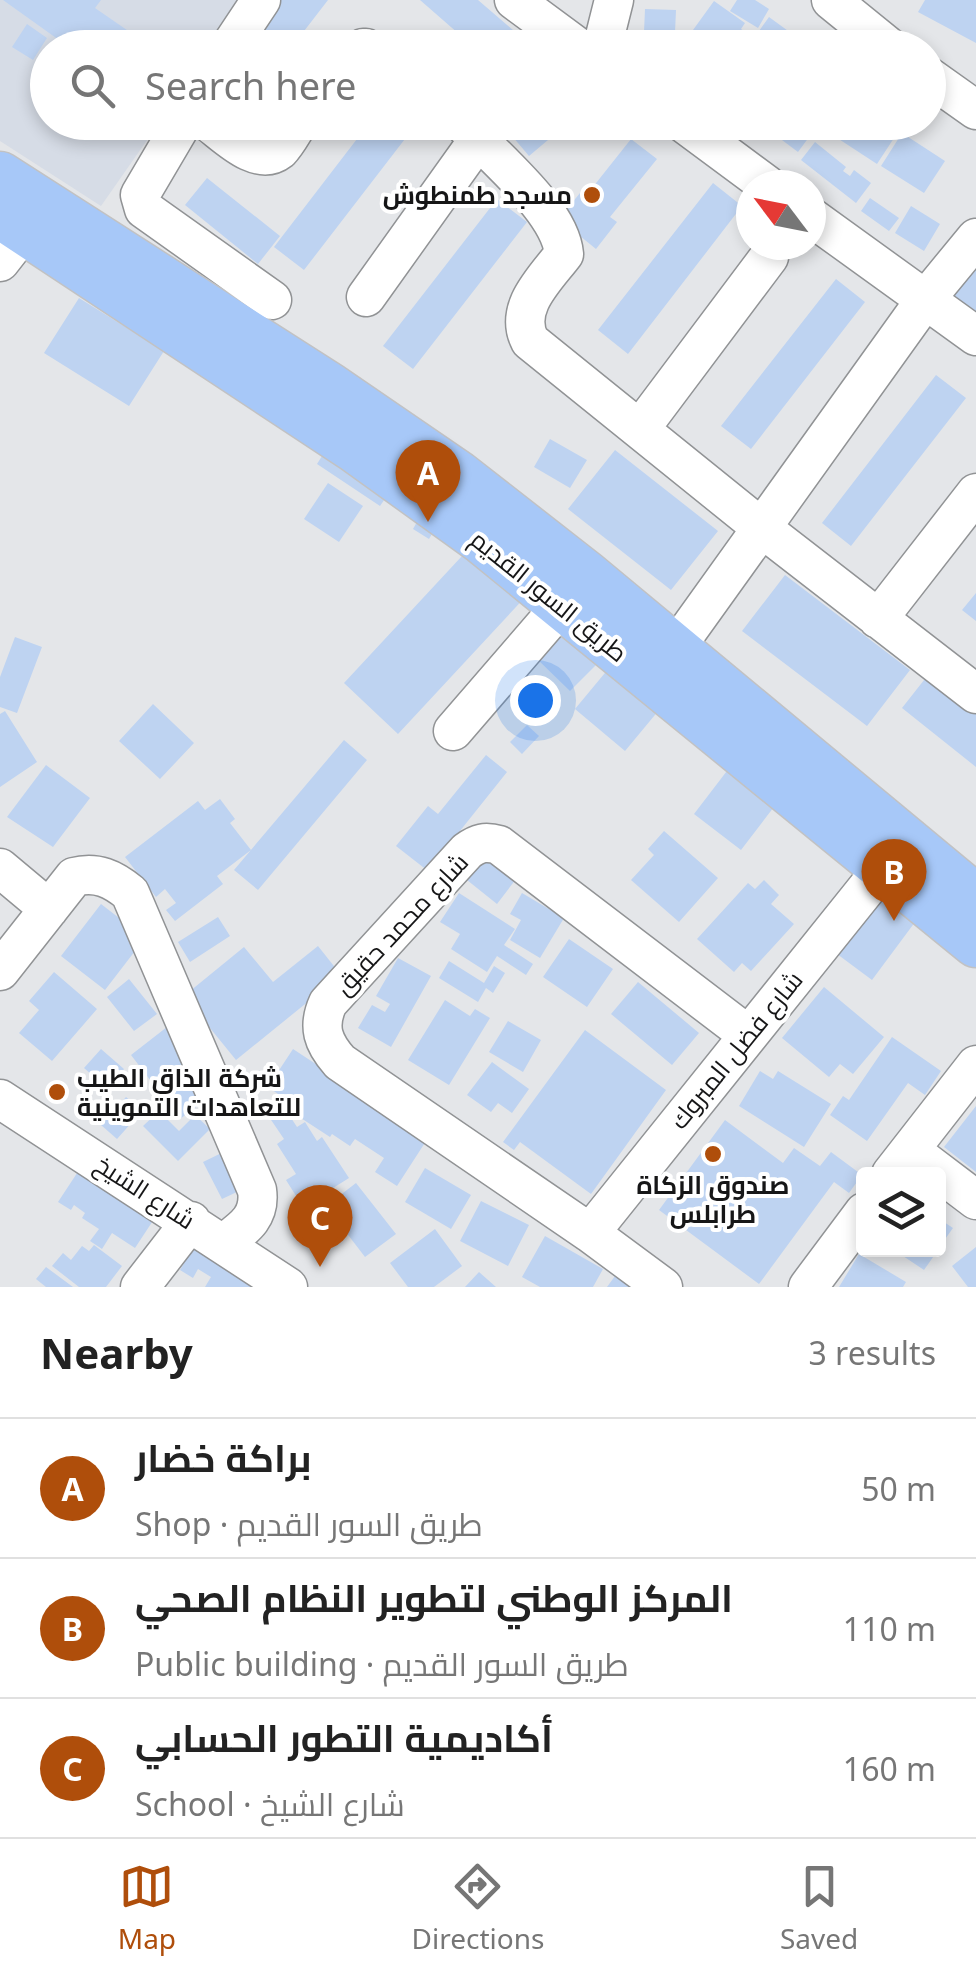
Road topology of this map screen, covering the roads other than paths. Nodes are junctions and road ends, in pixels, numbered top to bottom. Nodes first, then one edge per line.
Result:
1 (260, 0) edge
2 (514, 0) edge
3 (614, 0) edge
4 (831, 0) edge
5 (241, 30) edge
6 (550, 30) edge
7 (606, 30) edge
8 (868, 30) edge
9 (946, 89) edge
10 (976, 110) edge
11 (172, 140) edge
12 (233, 140) edge
13 (287, 140) edge
14 (468, 140) edge
15 (486, 140) edge
16 (707, 140) edge
17 (748, 170) edge
18 (0, 176) edge
19 (826, 228) edge
20 (8, 235) edge
21 (976, 238) edge
22 (767, 260) edge
23 (366, 296) dead end
24 (272, 300) dead end
25 (925, 300) junction
26 (976, 336) edge
27 (640, 429) junction
28 (976, 493) edge
29 (763, 528) junction
30 (574, 591) junction
31 (878, 618) junction
32 (674, 650) junction
33 (976, 694) edge
34 (453, 731) dead end
35 (0, 868) edge
36 (883, 868) junction
37 (976, 899) edge
38 (49, 910) junction
39 (976, 943) edge
40 (0, 970) edge
41 (748, 1035) junction
42 (976, 1065) edge
43 (0, 1099) edge
44 (900, 1162) edge
45 (976, 1200) edge
46 (191, 1221) junction
47 (856, 1223) edge
48 (590, 1233) junction
49 (224, 1243) junction
50 (140, 1287) edge
51 (288, 1287) edge
52 (663, 1287) edge
53 (808, 1287) edge

1 - 5 street
2 - 6 street
3 - 7 street
4 - 8 street
9 - 10 street
11 - 24 street
12 - 13 street
14 - 23 street
15 - 27 street
16 - 17 street
18 - 30 main road, طريق السور القديم
19 - 25 street
20 - 30 main road, طريق السور القديم
21 - 25 street
22 - 27 street
25 - 26 street
25 - 29 street
27 - 29 street
28 - 31 street
29 - 31 street
29 - 32 street
30 - 32 main road, طريق السور القديم
30 - 34 street
30 - 36 main road, طريق السور القديم
31 - 33 street
32 - 37 main road, طريق السور القديم
35 - 38 street
36 - 39 main road, طريق السور القديم
36 - 41 street, شارع فضل المبروك
38 - 40 street
38 - 49 street
41 - 48 street, شارع فضل المبروك
41 - 48 street, شارع محمد حقيق
42 - 44 street
43 - 46 street, شارع الشيخ
44 - 45 street
46 - 49 street, شارع الشيخ
46 - 50 street
47 - 53 street
48 - 52 street, شارع محمد حقيق
49 - 51 street, شارع الشيخ

